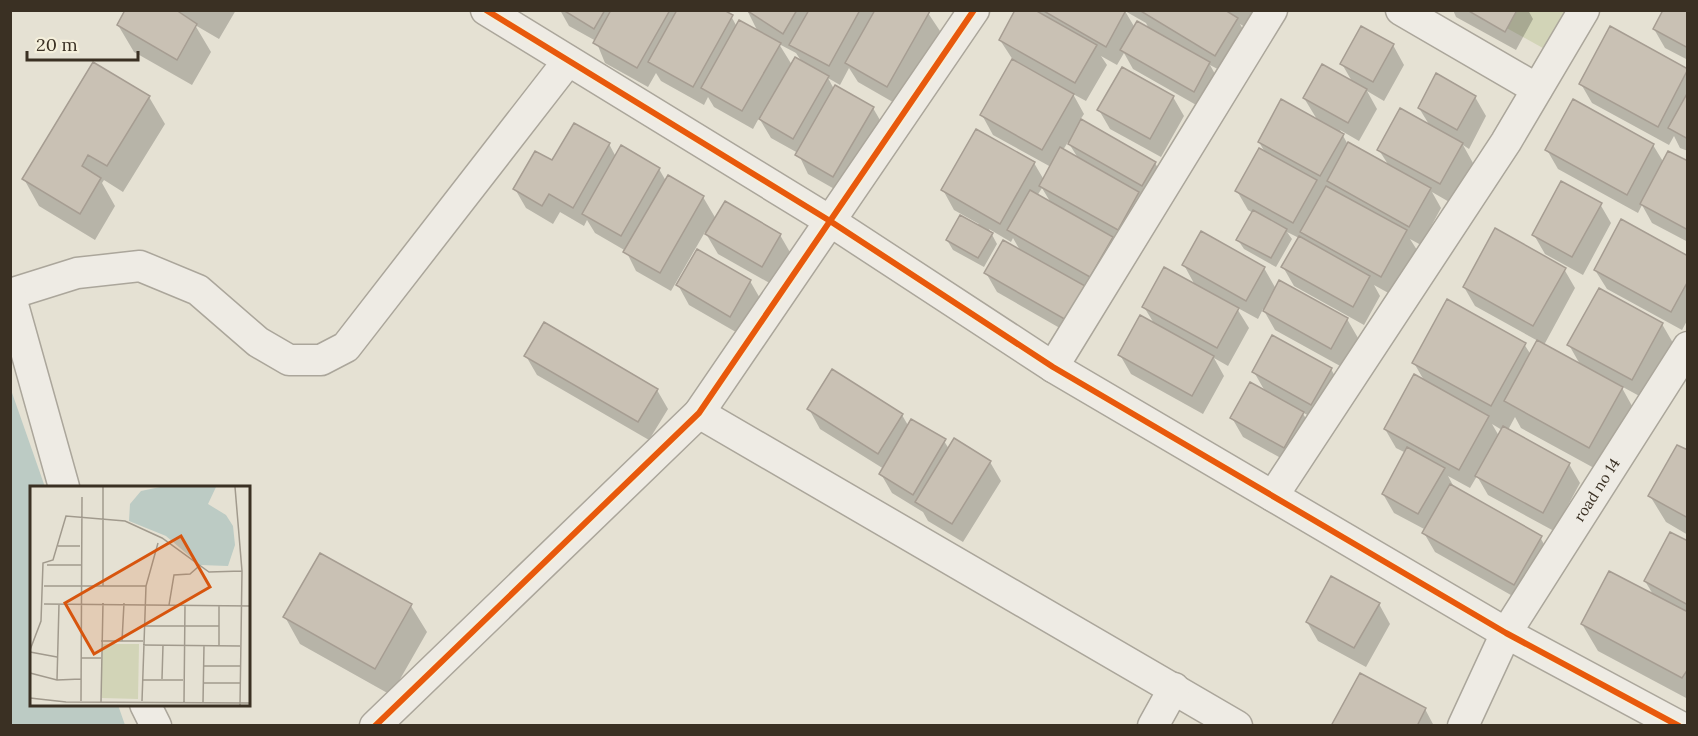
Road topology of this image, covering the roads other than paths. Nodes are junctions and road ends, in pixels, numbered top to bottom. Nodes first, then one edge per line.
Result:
1 (486, 10) edge
2 (974, 10) edge
3 (1272, 10) edge
4 (1401, 10) edge
5 (1584, 10) edge
6 (568, 61) junction
7 (1537, 89) junction
8 (830, 221) junction
9 (10, 294) edge
10 (1688, 347) edge
11 (1053, 367) junction
12 (699, 413) junction
13 (64, 486) edge
14 (1273, 496) junction
15 (1506, 633) junction
16 (1174, 688) junction
17 (146, 706) edge
18 (156, 726) edge
19 (375, 726) edge
20 (1153, 726) edge
21 (1237, 726) edge
22 (1463, 726) edge
23 (1679, 726) edge

1 - 6 street
2 - 8 street
3 - 11 street
4 - 7 street
5 - 7 street
6 - 8 street
6 - 9 street
7 - 14 street
8 - 11 street
8 - 12 street
9 - 13 street
10 - 15 street, road no 14
11 - 14 street
12 - 16 street
12 - 19 street
14 - 15 street
15 - 22 street, road no 14
15 - 23 street
16 - 20 street
16 - 21 street
17 - 18 street

